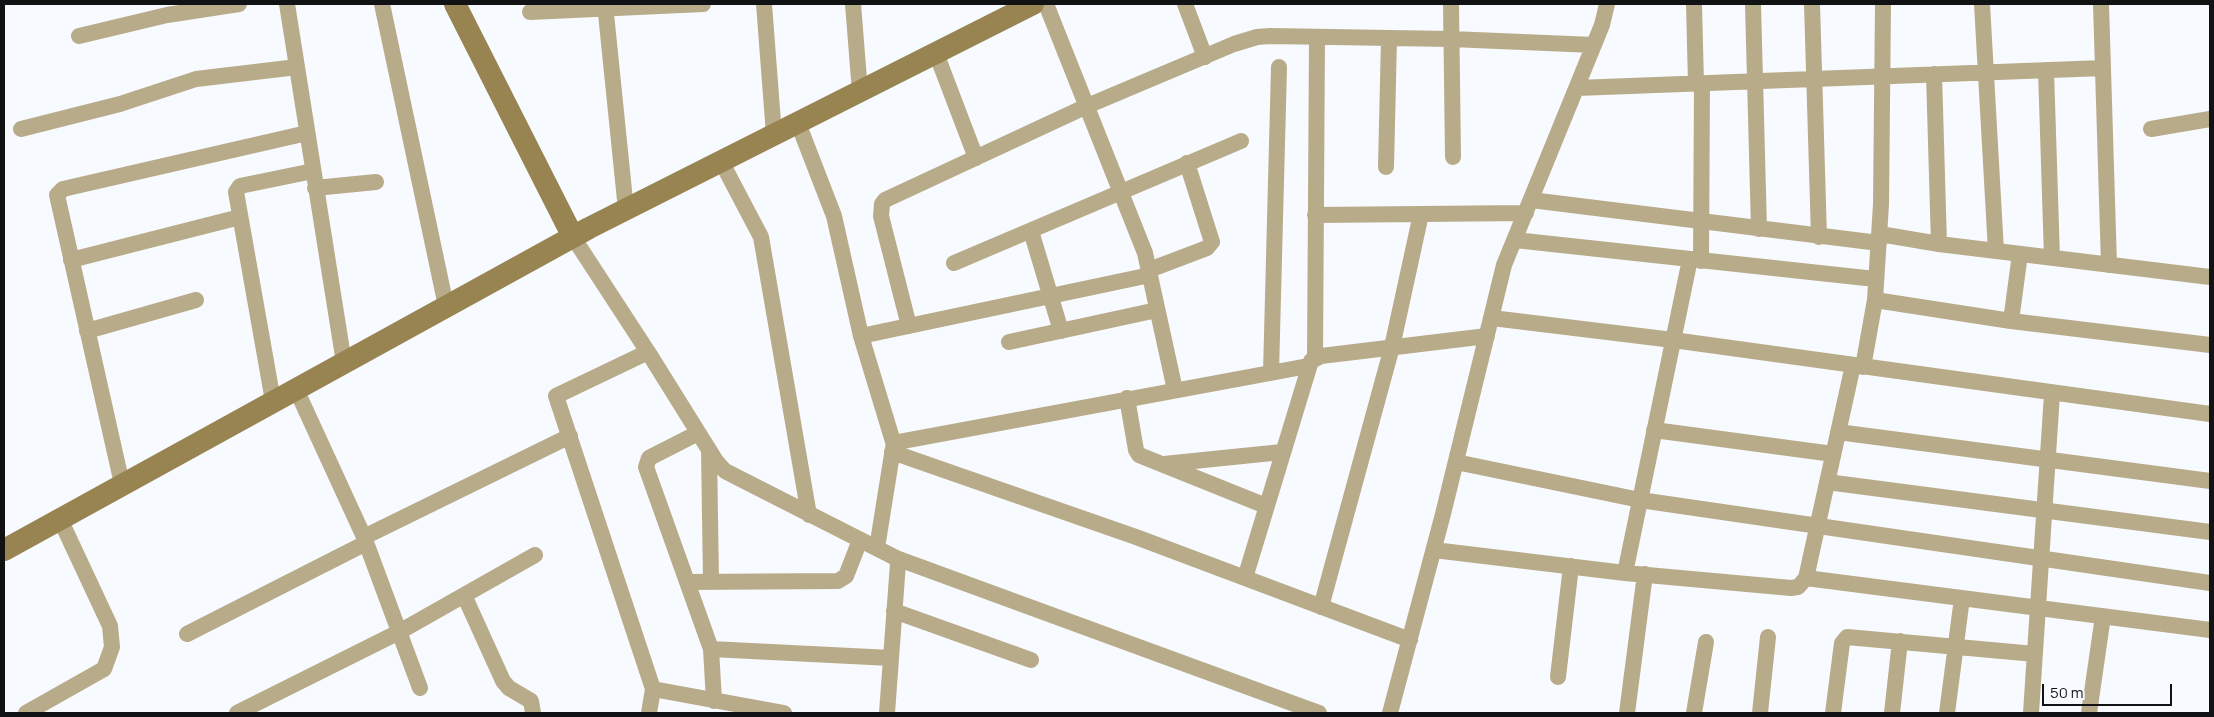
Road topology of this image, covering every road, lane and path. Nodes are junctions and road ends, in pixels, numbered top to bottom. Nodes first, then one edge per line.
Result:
1 (239, 4) edge
2 (287, 4) edge
3 (382, 4) edge
4 (455, 4) edge
5 (702, 4) edge
6 (764, 4) edge
7 (853, 4) edge
8 (1033, 4) edge
9 (1046, 4) edge
10 (1185, 4) edge
11 (1452, 4) edge
12 (1607, 4) edge
13 (1694, 4) edge
14 (1753, 4) edge
15 (1812, 4) edge
16 (1883, 4) edge
17 (1982, 4) edge
18 (2101, 4) edge
19 (664, 5) edge
20 (605, 6) edge
21 (530, 12) dead end
22 (997, 12) edge
23 (79, 36) dead end
24 (1317, 37) junction
25 (1389, 38) junction
26 (1451, 39) junction
27 (1594, 45) junction
28 (936, 53) junction
29 (1205, 57) junction
30 (297, 67) junction
31 (1279, 67) dead end
32 (2103, 68) junction
33 (2046, 70) junction
34 (1986, 72) junction
35 (1934, 74) junction
36 (1882, 76) junction
37 (1815, 79) junction
38 (1755, 82) junction
39 (1699, 84) junction
40 (1577, 88) junction
41 (860, 92) junction
42 (1087, 106) junction
43 (2210, 119) edge
44 (798, 123) junction
45 (21, 129) dead end
46 (2150, 129) dead end
47 (307, 133) junction
48 (774, 135) junction
49 (1241, 141) dead end
50 (1453, 157) dead end
51 (976, 158) junction
52 (721, 161) junction
53 (1187, 163) junction
54 (1386, 167) dead end
55 (313, 171) junction
56 (376, 182) dead end
57 (315, 188) junction
58 (1120, 190) junction
59 (1529, 206) junction
60 (626, 210) junction
61 (1421, 214) junction
62 (1315, 215) junction
63 (240, 217) junction
64 (1702, 222) junction
65 (1758, 229) junction
66 (1031, 231) junction
67 (573, 237) junction
68 (1819, 237) junction
69 (1880, 238) junction
70 (1515, 240) junction
71 (1939, 244) junction
72 (1996, 251) junction
73 (2020, 254) junction
74 (2052, 258) junction
75 (71, 260) junction
76 (1695, 260) junction
77 (954, 264) dead end
78 (2109, 265) junction
79 (1150, 272) junction
80 (2210, 277) edge
81 (1875, 279) junction
82 (1050, 296) junction
83 (196, 300) dead end
84 (1875, 300) junction
85 (446, 306) junction
86 (1158, 310) junction
87 (1492, 318) junction
88 (2011, 321) junction
89 (909, 326) junction
90 (87, 331) junction
91 (1061, 331) junction
92 (861, 336) junction
93 (1487, 336) junction
94 (1673, 340) junction
95 (1009, 342) dead end
96 (2210, 346) edge
97 (1392, 347) junction
98 (648, 352) junction
99 (1311, 362) junction
100 (344, 363) junction
101 (1858, 366) junction
102 (1271, 373) junction
103 (296, 389) junction
104 (1175, 390) junction
105 (2052, 394) junction
106 (1126, 398) junction
107 (273, 401) junction
108 (2210, 414) edge
109 (1654, 430) junction
110 (698, 432) junction
111 (1838, 432) junction
112 (570, 436) junction
113 (893, 448) junction
114 (709, 450) junction
115 (1282, 452) junction
116 (1833, 454) junction
117 (2046, 459) junction
118 (1456, 462) junction
119 (1159, 465) junction
120 (2210, 481) edge
121 (1827, 482) junction
122 (122, 484) junction
123 (1640, 500) junction
124 (1266, 506) junction
125 (2044, 511) junction
126 (810, 515) junction
127 (60, 519) junction
128 (1817, 527) junction
129 (2210, 532) edge
130 (365, 540) junction
131 (860, 540) junction
132 (876, 548) junction
133 (4, 550) edge
134 (1434, 550) junction
135 (535, 555) dead end
136 (896, 558) junction
137 (2042, 558) junction
138 (1571, 566) junction
139 (1625, 573) junction
140 (1645, 574) junction
141 (1245, 578) junction
142 (1806, 578) junction
143 (687, 582) junction
144 (711, 582) junction
145 (2210, 582) edge
146 (464, 595) junction
147 (1962, 598) junction
148 (1322, 607) junction
149 (2038, 608) junction
150 (894, 611) junction
151 (2102, 616) junction
152 (2210, 630) edge
153 (399, 632) junction
154 (187, 634) dead end
155 (1768, 637) dead end
156 (1410, 640) junction
157 (1900, 640) junction
158 (1706, 642) dead end
159 (1956, 646) junction
160 (711, 649) junction
161 (2035, 654) junction
162 (891, 658) junction
163 (1031, 660) dead end
164 (1558, 677) dead end
165 (420, 688) dead end
166 (653, 689) junction
167 (714, 701) junction
168 (26, 713) edge
169 (237, 713) edge
170 (533, 713) edge
171 (649, 713) edge
172 (784, 713) edge
173 (887, 713) edge
174 (1319, 713) edge
175 (1390, 713) edge
176 (1627, 713) edge
177 (1694, 713) edge
178 (1760, 713) edge
179 (1833, 713) edge
180 (1892, 713) edge
181 (1947, 713) edge
182 (2031, 713) edge
183 (2089, 713) edge

1 - 23 street
2 - 30 street
3 - 85 street
4 - 67 main road
5 - 19 street
6 - 48 street
7 - 41 street
8 - 22 main road
9 - 42 street
10 - 29 street
11 - 26 street
12 - 27 street
13 - 39 street
14 - 38 street
15 - 37 street
16 - 36 street
17 - 34 street
18 - 32 street
19 - 20 street
20 - 21 street
20 - 60 street
22 - 28 main road
24 - 25 street
24 - 29 street
24 - 62 street
25 - 26 street
25 - 54 street
26 - 27 street
26 - 50 street
27 - 40 street
28 - 41 main road
28 - 51 street
29 - 42 street
30 - 45 street
30 - 47 street
31 - 102 street
32 - 33 street
32 - 78 street
33 - 34 street
33 - 74 street
34 - 35 street
34 - 72 street
35 - 36 street
35 - 71 street
36 - 37 street
36 - 69 street
37 - 38 street
37 - 68 street
38 - 39 street
38 - 65 street
39 - 40 street
39 - 64 street
40 - 59 street
41 - 44 main road
42 - 51 street
42 - 58 street
43 - 46 street
44 - 48 main road
44 - 92 street
47 - 55 street
47 - 75 street
48 - 52 main road
49 - 53 street
51 - 89 street
52 - 60 main road
52 - 126 street
53 - 58 street
53 - 79 street
55 - 57 street
55 - 63 street
56 - 57 street
57 - 100 street
58 - 66 street
58 - 79 street
59 - 61 street
59 - 64 street
59 - 70 street
60 - 67 main road
61 - 62 street
61 - 97 street
62 - 99 street
63 - 75 street
63 - 107 street
64 - 65 street
64 - 76 street
65 - 68 street
66 - 77 street
66 - 82 street
67 - 85 main road
67 - 98 street
68 - 69 street
69 - 71 street
69 - 81 street
70 - 76 street
70 - 87 street
71 - 72 street
72 - 73 street
73 - 74 street
73 - 88 street
74 - 78 street
75 - 90 street
76 - 81 street
76 - 94 street
78 - 80 street
79 - 82 street
79 - 86 street
81 - 84 street
82 - 89 street
82 - 91 street
83 - 90 street
84 - 88 street
84 - 101 street
85 - 100 main road
86 - 91 street
86 - 104 street
87 - 93 street
87 - 94 street
88 - 96 street
89 - 92 street
90 - 122 street
91 - 95 street
92 - 113 street
93 - 97 street
93 - 118 street
94 - 101 street
94 - 109 street
97 - 99 street
97 - 148 street
98 - 110 street
98 - 112 street
99 - 102 street
99 - 115 street
100 - 103 main road
101 - 105 street
101 - 111 street
102 - 104 street
103 - 107 main road
103 - 130 street
104 - 106 street
105 - 108 street
105 - 117 street
106 - 113 street
106 - 119 street
107 - 122 main road
109 - 116 street
109 - 123 street
110 - 114 street
110 - 143 street
111 - 116 street
111 - 117 street
112 - 130 street
112 - 166 street
113 - 132 street
113 - 141 street
114 - 126 street
114 - 144 street
115 - 119 street
115 - 124 street
116 - 121 street
117 - 120 street
117 - 125 street
118 - 123 street
118 - 134 street
119 - 124 street
121 - 125 street
121 - 128 street
122 - 127 main road
123 - 128 street
123 - 139 street
124 - 141 street
125 - 129 street
125 - 137 street
126 - 131 street
127 - 133 main road
127 - 168 street
128 - 137 street
128 - 142 street
130 - 153 street
130 - 154 street
131 - 132 street
131 - 144 street
132 - 136 street
134 - 138 street
134 - 156 street
135 - 146 street
136 - 150 street
136 - 174 street
137 - 145 street
137 - 149 street
138 - 139 street
138 - 164 street
139 - 140 street
140 - 142 street
140 - 176 street
141 - 148 street
142 - 147 street
143 - 144 street
143 - 160 street
146 - 153 street
146 - 170 street
147 - 149 street
147 - 159 street
148 - 156 street
149 - 151 street
149 - 161 street
150 - 162 street
150 - 163 street
151 - 152 street
151 - 183 street
153 - 165 street
153 - 169 street
155 - 178 street
156 - 175 street
157 - 159 street
157 - 179 street
157 - 180 street
158 - 177 street
159 - 161 street
159 - 181 street
160 - 162 street
160 - 167 street
161 - 182 street
162 - 173 street
166 - 167 street
166 - 171 street
167 - 172 street

